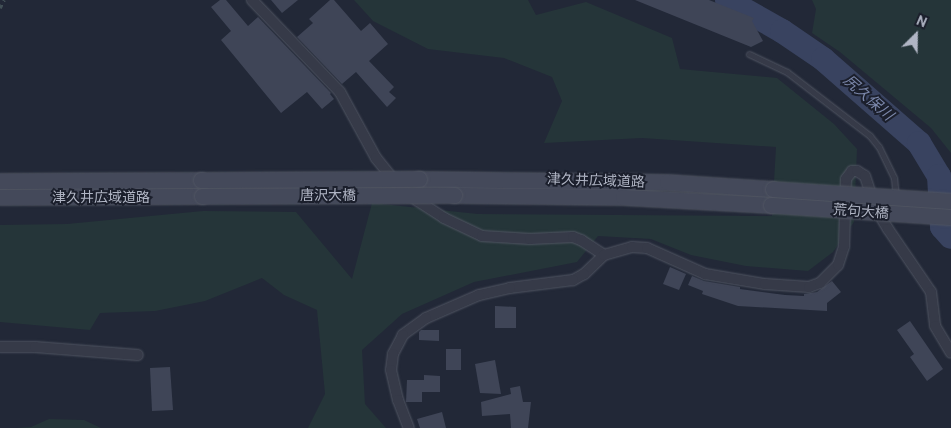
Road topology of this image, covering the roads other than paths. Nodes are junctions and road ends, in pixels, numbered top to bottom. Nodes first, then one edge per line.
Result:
1 (252, 0) edge
2 (749, 54) dead end
3 (418, 178) joint
4 (201, 180) joint
5 (0, 181) edge
6 (773, 189) joint
7 (454, 195) joint
8 (202, 196) joint
9 (0, 197) edge
10 (951, 201) edge
11 (771, 205) joint
12 (951, 218) edge
13 (888, 229) junction
14 (604, 255) junction
15 (0, 347) edge
16 (951, 353) edge
17 (138, 355) dead end
18 (410, 428) edge

1 - 14 street
2 - 13 lane
3 - 4 main road, 唐沢大橋, bridge
3 - 6 main road, 津久井広域道路
4 - 5 main road, 津久井広域道路
6 - 10 main road, 荒句大橋, bridge
7 - 8 main road, 唐沢大橋, bridge
7 - 11 main road, 津久井広域道路
8 - 9 main road, 津久井広域道路
11 - 12 main road, 荒句大橋, bridge
13 - 14 street
13 - 16 street
14 - 18 street
15 - 17 street

